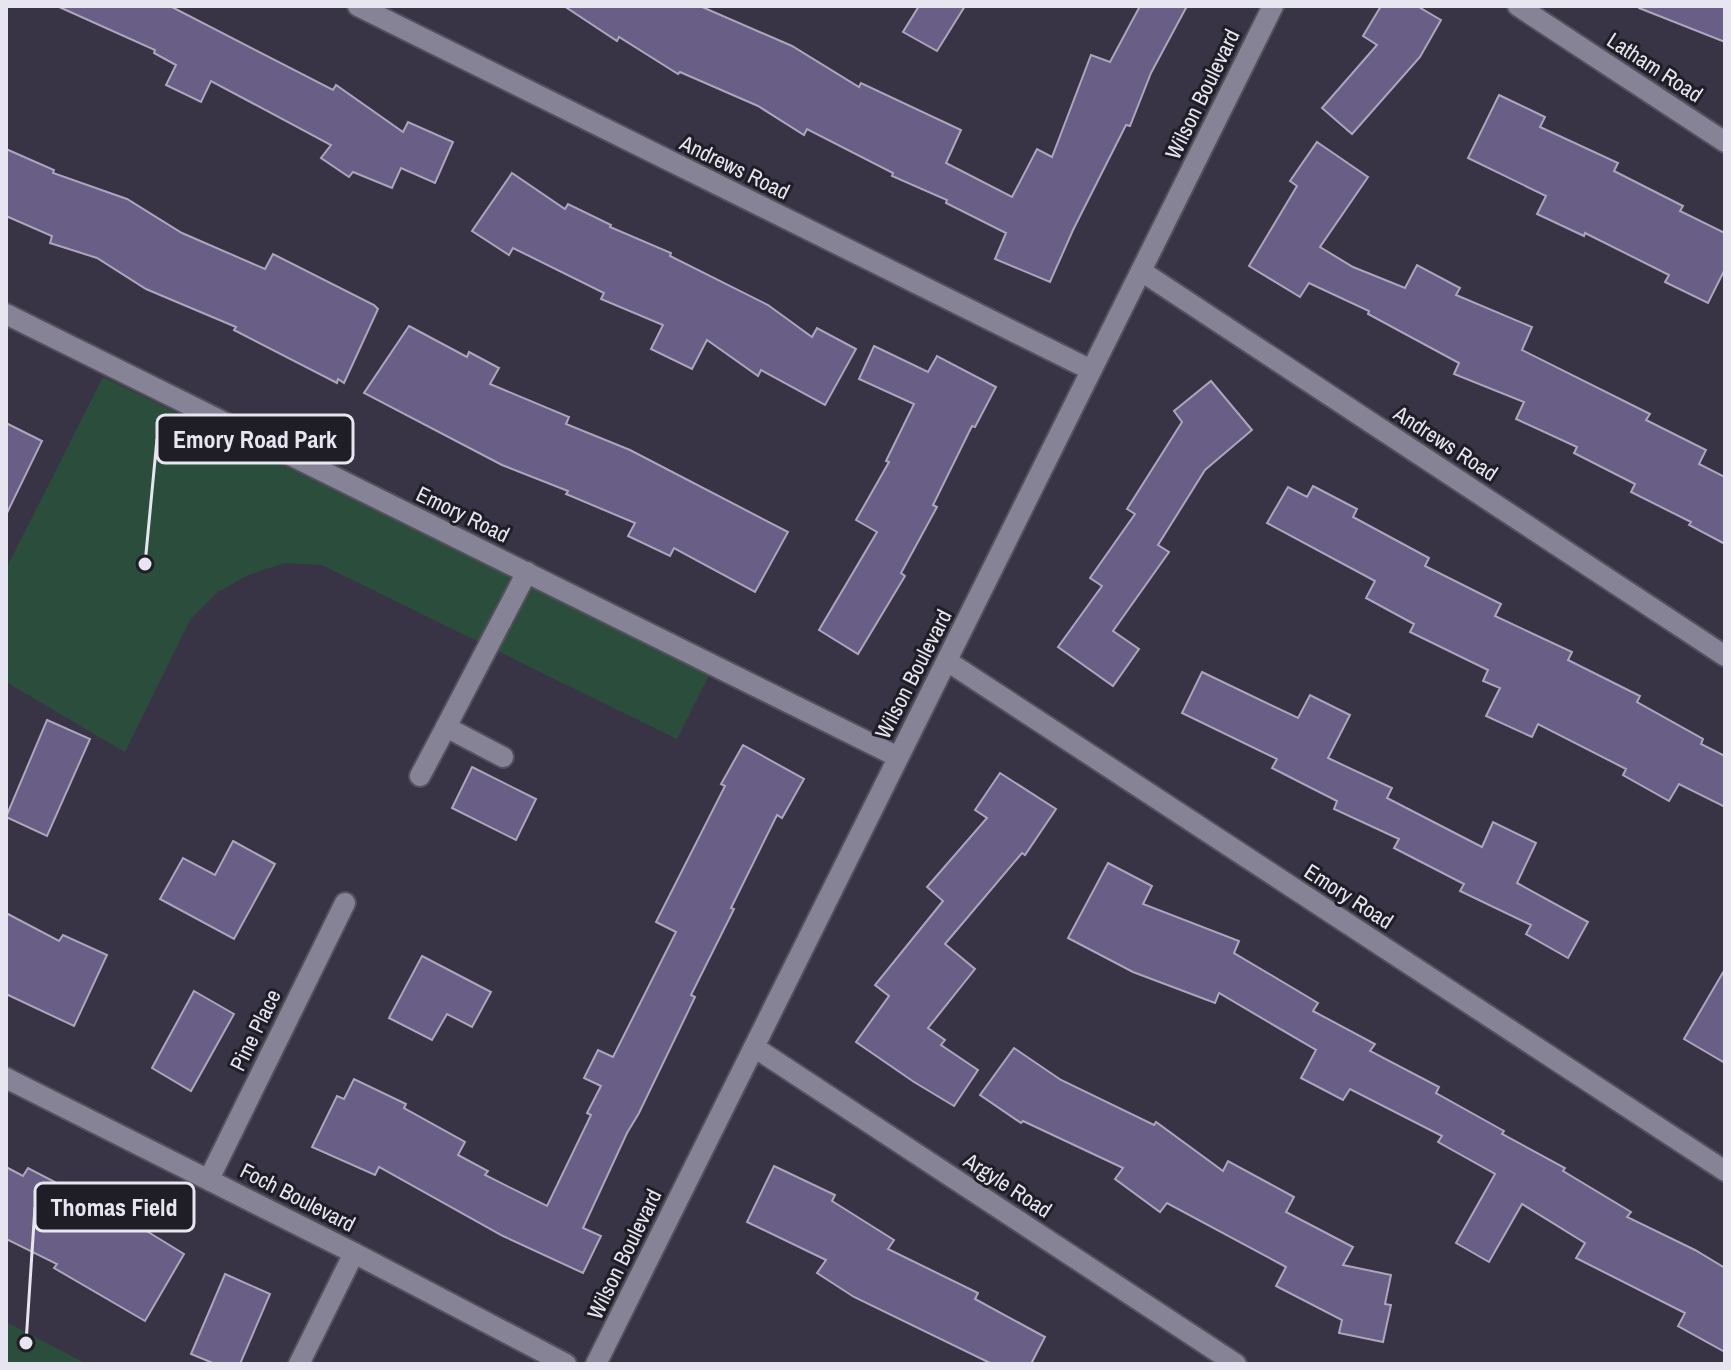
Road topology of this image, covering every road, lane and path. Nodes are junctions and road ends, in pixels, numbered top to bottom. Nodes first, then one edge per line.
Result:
1 (358, 6) edge
2 (1273, 6) edge
3 (1518, 6) edge
4 (1725, 142) edge
5 (1141, 271) junction
6 (6, 314) edge
7 (1091, 370) junction
8 (527, 572) junction
9 (1725, 656) edge
10 (947, 661) junction
11 (446, 727) junction
12 (503, 757) dead end
13 (898, 757) junction
14 (420, 776) dead end
15 (345, 903) dead end
16 (754, 1047) junction
17 (6, 1078) edge
18 (1725, 1171) edge
19 (209, 1179) junction
20 (354, 1253) junction
21 (299, 1364) edge
22 (566, 1364) edge
23 (596, 1364) edge
24 (1236, 1364) edge

1 - 7 street, Andrews Road
2 - 5 street, Wilson Boulevard
3 - 4 street, Latham Road
5 - 7 street, Wilson Boulevard
5 - 9 street, Andrews Road
6 - 8 street, Emory Road
7 - 10 street, Wilson Boulevard
8 - 11 street
8 - 13 street, Emory Road
10 - 13 street, Wilson Boulevard
10 - 18 street, Emory Road
11 - 12 street
11 - 14 street
13 - 16 street, Wilson Boulevard
15 - 19 street, Pine Place
16 - 23 street, Wilson Boulevard
16 - 24 street, Argyle Road
17 - 19 street, Foch Boulevard
19 - 20 street, Foch Boulevard
20 - 21 street
20 - 22 street, Foch Boulevard

